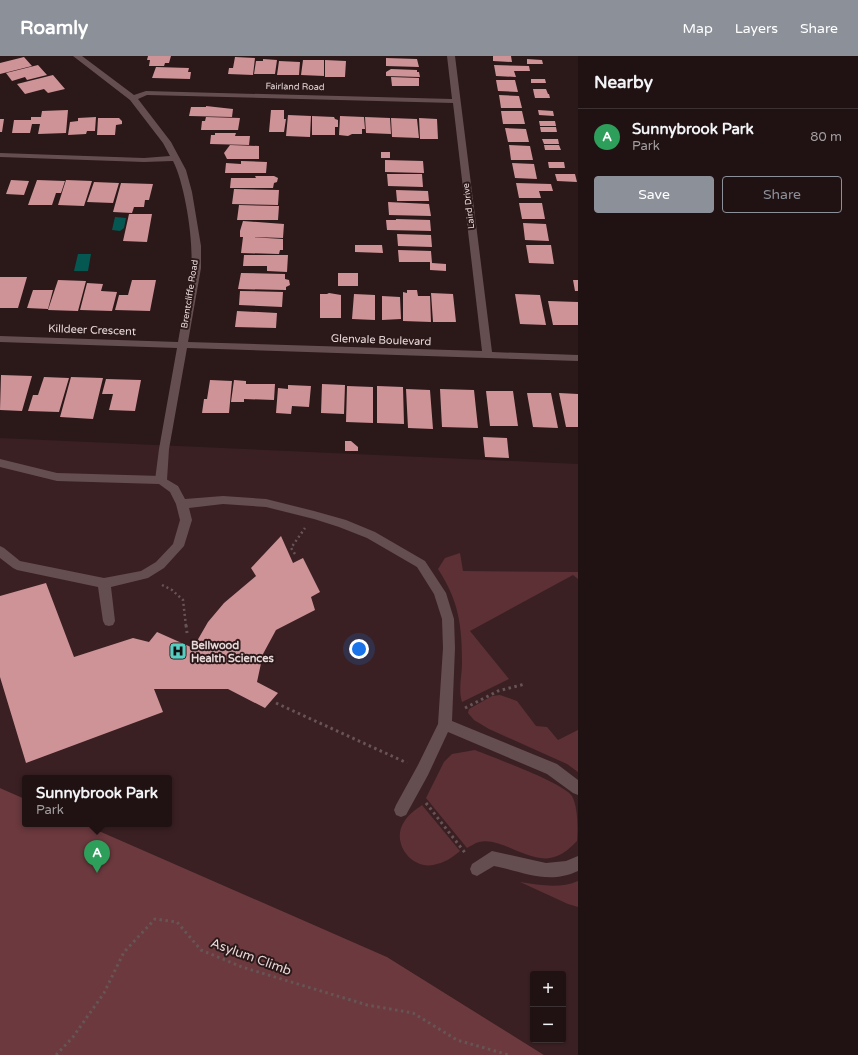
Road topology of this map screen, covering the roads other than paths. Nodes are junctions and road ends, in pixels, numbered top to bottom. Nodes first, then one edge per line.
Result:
1 (77, 56) edge
2 (451, 56) edge
3 (133, 98) junction
4 (456, 101) junction
5 (0, 156) edge
6 (175, 158) junction
7 (0, 340) edge
8 (183, 345) junction
9 (487, 355) junction
10 (578, 358) edge
11 (0, 463) edge
12 (161, 480) junction
13 (182, 504) junction
14 (0, 551) edge
15 (104, 583) junction
16 (109, 621) dead end
17 (445, 724) junction
18 (578, 788) edge
19 (401, 810) dead end
20 (578, 863) edge
21 (477, 869) road end

1 - 3 street, Brentcliffe Road
2 - 4 street, Laird Drive
3 - 4 street, Fairland Road
3 - 6 street, Brentcliffe Road
4 - 9 street, Laird Drive
5 - 6 street
6 - 8 street, Brentcliffe Road
7 - 8 street, Killdeer Crescent
8 - 9 street, Glenvale Boulevard
8 - 12 street, Brentcliffe Road
9 - 10 street, Glenvale Boulevard
11 - 12 street
12 - 13 street
13 - 15 street
13 - 17 street
14 - 15 street
15 - 16 street
17 - 18 street
17 - 19 street
20 - 21 street

